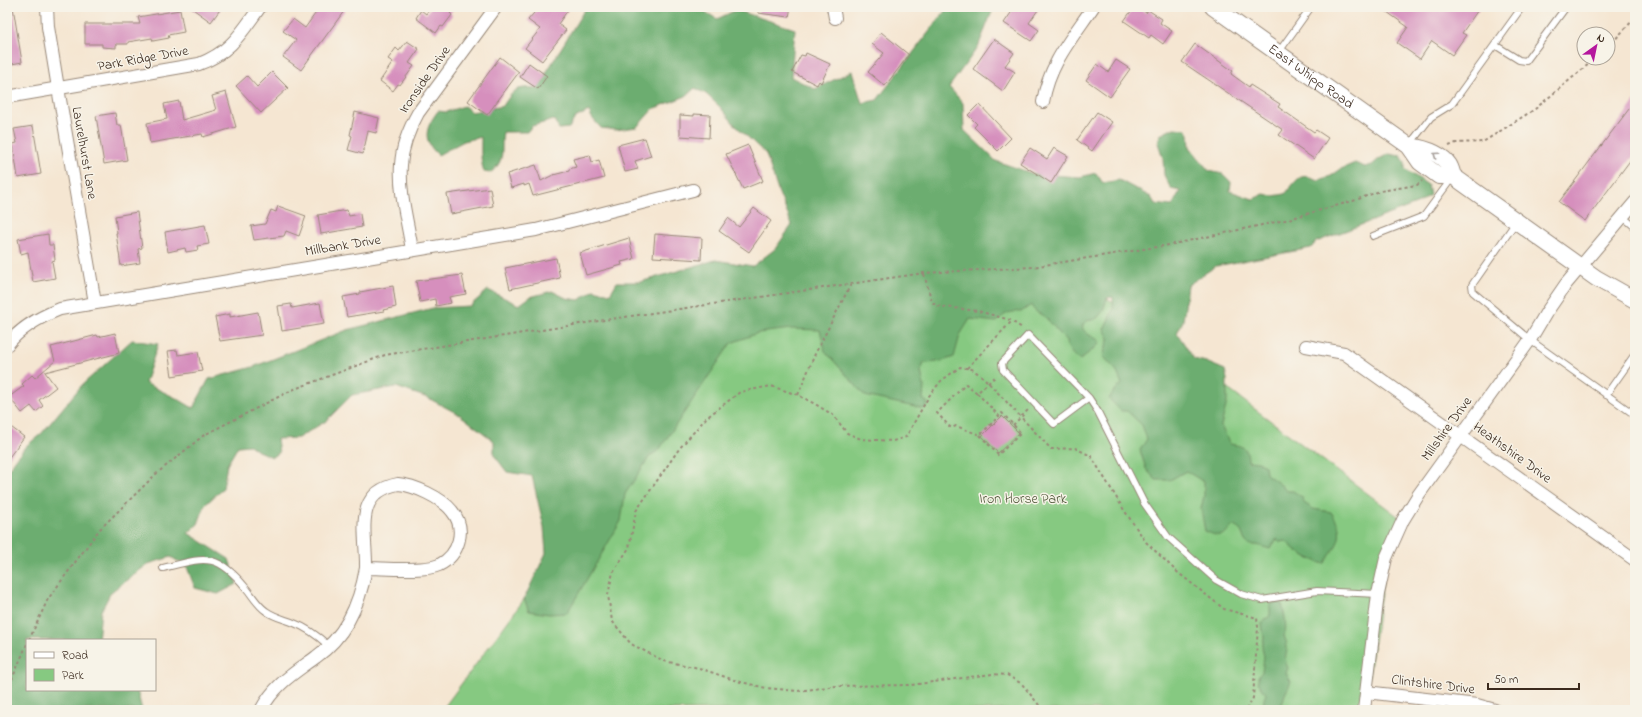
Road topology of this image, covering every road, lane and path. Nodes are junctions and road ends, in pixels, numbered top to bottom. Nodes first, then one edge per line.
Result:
1 (47, 7) edge
2 (260, 7) edge
3 (496, 7) edge
4 (1093, 7) edge
5 (1213, 7) edge
6 (1311, 7) edge
7 (1522, 7) edge
8 (1566, 7) edge
9 (1635, 18) edge
10 (1616, 38) edge
11 (1495, 45) junction
12 (1278, 53) junction
13 (1586, 66) edge
14 (58, 88) junction
15 (7, 97) edge
16 (1043, 102) dead end
17 (1450, 145) dead end
18 (1409, 146) junction
19 (1453, 176) junction
20 (1423, 181) dead end
21 (693, 190) dead end
22 (1635, 202) edge
23 (1622, 217) junction
24 (1516, 222) junction
25 (1635, 227) edge
26 (1373, 236) dead end
27 (412, 250) junction
28 (1581, 267) junction
29 (924, 273) junction
30 (851, 284) junction
31 (1635, 300) edge
32 (95, 302) junction
33 (1012, 321) junction
34 (1028, 335) junction
35 (1530, 340) junction
36 (7, 345) edge
37 (1306, 346) dead end
38 (1635, 354) edge
39 (967, 368) junction
40 (1003, 370) junction
41 (977, 393) junction
42 (798, 395) junction
43 (1606, 395) junction
44 (1089, 398) junction
45 (1035, 404) junction
46 (1635, 415) edge
47 (999, 416) junction
48 (1013, 425) junction
49 (980, 435) junction
50 (1461, 435) junction
51 (1635, 560) edge
52 (163, 568) dead end
53 (366, 568) junction
54 (1378, 594) junction
55 (29, 639) edge
56 (26, 646) edge
57 (330, 646) junction
58 (7, 690) edge
59 (1366, 692) junction
60 (261, 710) edge
61 (1043, 710) edge
62 (1246, 710) edge
63 (1364, 710) edge
64 (1495, 710) edge

1 - 14 street, Laurelhurst Lane
2 - 14 street, Park Ridge Drive
3 - 27 street, Ironside Drive
4 - 16 street
5 - 12 main road, East Whipp Road
6 - 12 lane
7 - 11 lane
8 - 11 lane
9 - 10 path
11 - 18 lane
12 - 18 main road, East Whipp Road
13 - 17 path
14 - 15 street, Park Ridge Drive
14 - 32 street, Laurelhurst Lane
18 - 19 main road, East Whipp Road
19 - 24 main road, East Whipp Road
19 - 26 lane
20 - 29 path
21 - 27 street, Millbank Drive
22 - 23 street, Millshire Drive
23 - 25 lane
23 - 28 street, Millshire Drive
24 - 28 main road, East Whipp Road
24 - 35 lane
27 - 32 street, Millbank Drive
28 - 31 main road, East Whipp Road
28 - 35 street, Millshire Drive
29 - 30 path
29 - 33 path
30 - 42 path
30 - 55 path
32 - 36 street, Millbank Drive
33 - 34 path
33 - 39 path
34 - 40 lane
34 - 44 lane
35 - 43 lane
35 - 50 street, Millshire Drive
37 - 50 street, Heathshire Drive
38 - 43 lane
39 - 42 path
39 - 62 path
40 - 41 path
40 - 45 lane
41 - 47 path
41 - 49 path
42 - 61 path
43 - 46 lane
44 - 45 lane
44 - 54 lane
45 - 48 path
47 - 48 path
47 - 49 path
48 - 49 path
50 - 51 street, Heathshire Drive
50 - 54 street, Millshire Drive
52 - 57 lane
53 - 53 street
53 - 57 street
54 - 59 street, Millshire Drive
56 - 58 path
57 - 60 street
59 - 63 street, Millshire Drive
59 - 64 street, Clintshire Drive

